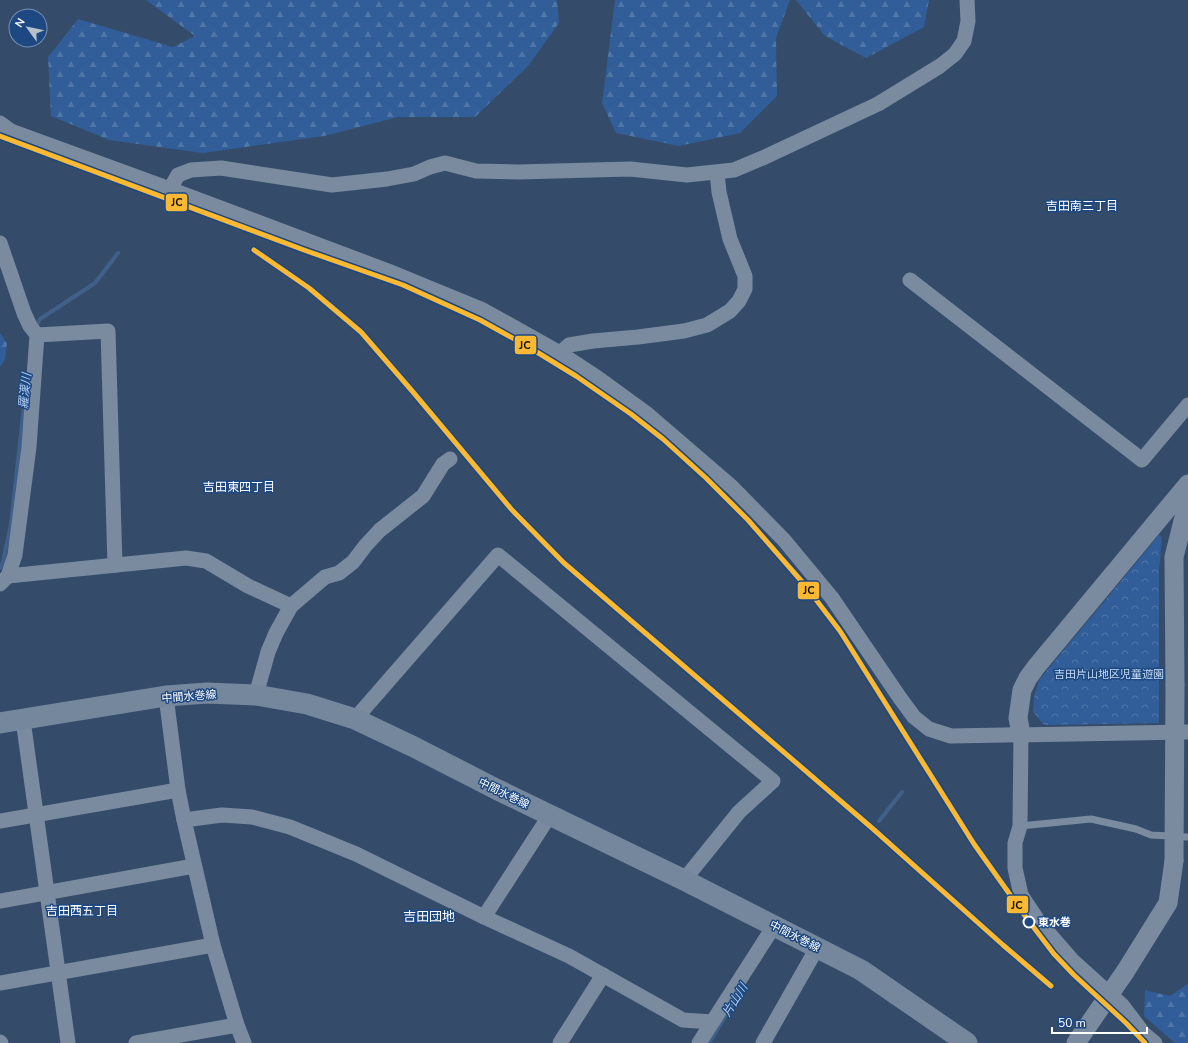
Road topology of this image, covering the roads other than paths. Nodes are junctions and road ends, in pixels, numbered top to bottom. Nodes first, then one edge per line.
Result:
1 (967, 0) edge
2 (0, 123) edge
3 (717, 173) junction
4 (170, 189) junction
5 (0, 243) edge
6 (910, 280) dead end
7 (37, 335) junction
8 (560, 353) junction
9 (1188, 405) edge
10 (450, 459) dead end
11 (1188, 484) edge
12 (1188, 504) edge
13 (115, 565) junction
14 (4, 580) edge
15 (291, 606) junction
16 (256, 695) junction
17 (166, 696) junction
18 (355, 719) junction
19 (23, 720) junction
20 (0, 723) edge
21 (1188, 732) edge
22 (1022, 734) junction
23 (178, 790) junction
24 (37, 814) junction
25 (550, 815) junction
26 (184, 820) junction
27 (0, 821) edge
28 (1020, 826) junction
29 (1188, 838) edge
30 (194, 866) junction
31 (684, 880) junction
32 (46, 893) junction
33 (0, 901) edge
34 (484, 917) junction
35 (774, 926) junction
36 (213, 945) junction
37 (817, 948) junction
38 (58, 972) junction
39 (603, 975) junction
40 (0, 983) edge
41 (712, 1022) junction
42 (237, 1025) junction
43 (68, 1043) edge
44 (136, 1043) edge
45 (244, 1043) edge
46 (560, 1043) edge
47 (699, 1043) edge
48 (763, 1043) edge
49 (967, 1043) edge
50 (1076, 1043) edge
51 (1156, 1043) edge

1 - 3 street
2 - 4 street
3 - 4 street
3 - 8 street
4 - 8 street
5 - 7 street
6 - 9 street
7 - 13 street
7 - 14 street
8 - 22 street
10 - 15 street
11 - 22 street
12 - 50 street, bridge
13 - 14 street
13 - 15 street
15 - 16 street
16 - 17 main road, 中間水巻線
16 - 18 main road, 中間水巻線
17 - 19 main road, 中間水巻線
17 - 23 street
18 - 25 main road, 中間水巻線
18 - 31 street
19 - 20 main road, 中間水巻線
19 - 24 street
21 - 22 street
22 - 28 street
23 - 24 street
23 - 26 street
24 - 27 street
24 - 32 street
25 - 31 main road, 中間水巻線
25 - 34 street
26 - 30 street
26 - 34 street
28 - 29 lane
28 - 51 street
30 - 32 street
30 - 36 street
31 - 35 main road, 中間水巻線
32 - 33 street
32 - 38 street
34 - 39 street
35 - 37 main road, 中間水巻線
35 - 41 street
36 - 38 street
36 - 42 street
37 - 48 street
37 - 49 main road, 中間水巻線
38 - 40 street
38 - 43 street
39 - 41 street
39 - 46 street
41 - 47 street
42 - 44 street
42 - 45 street

